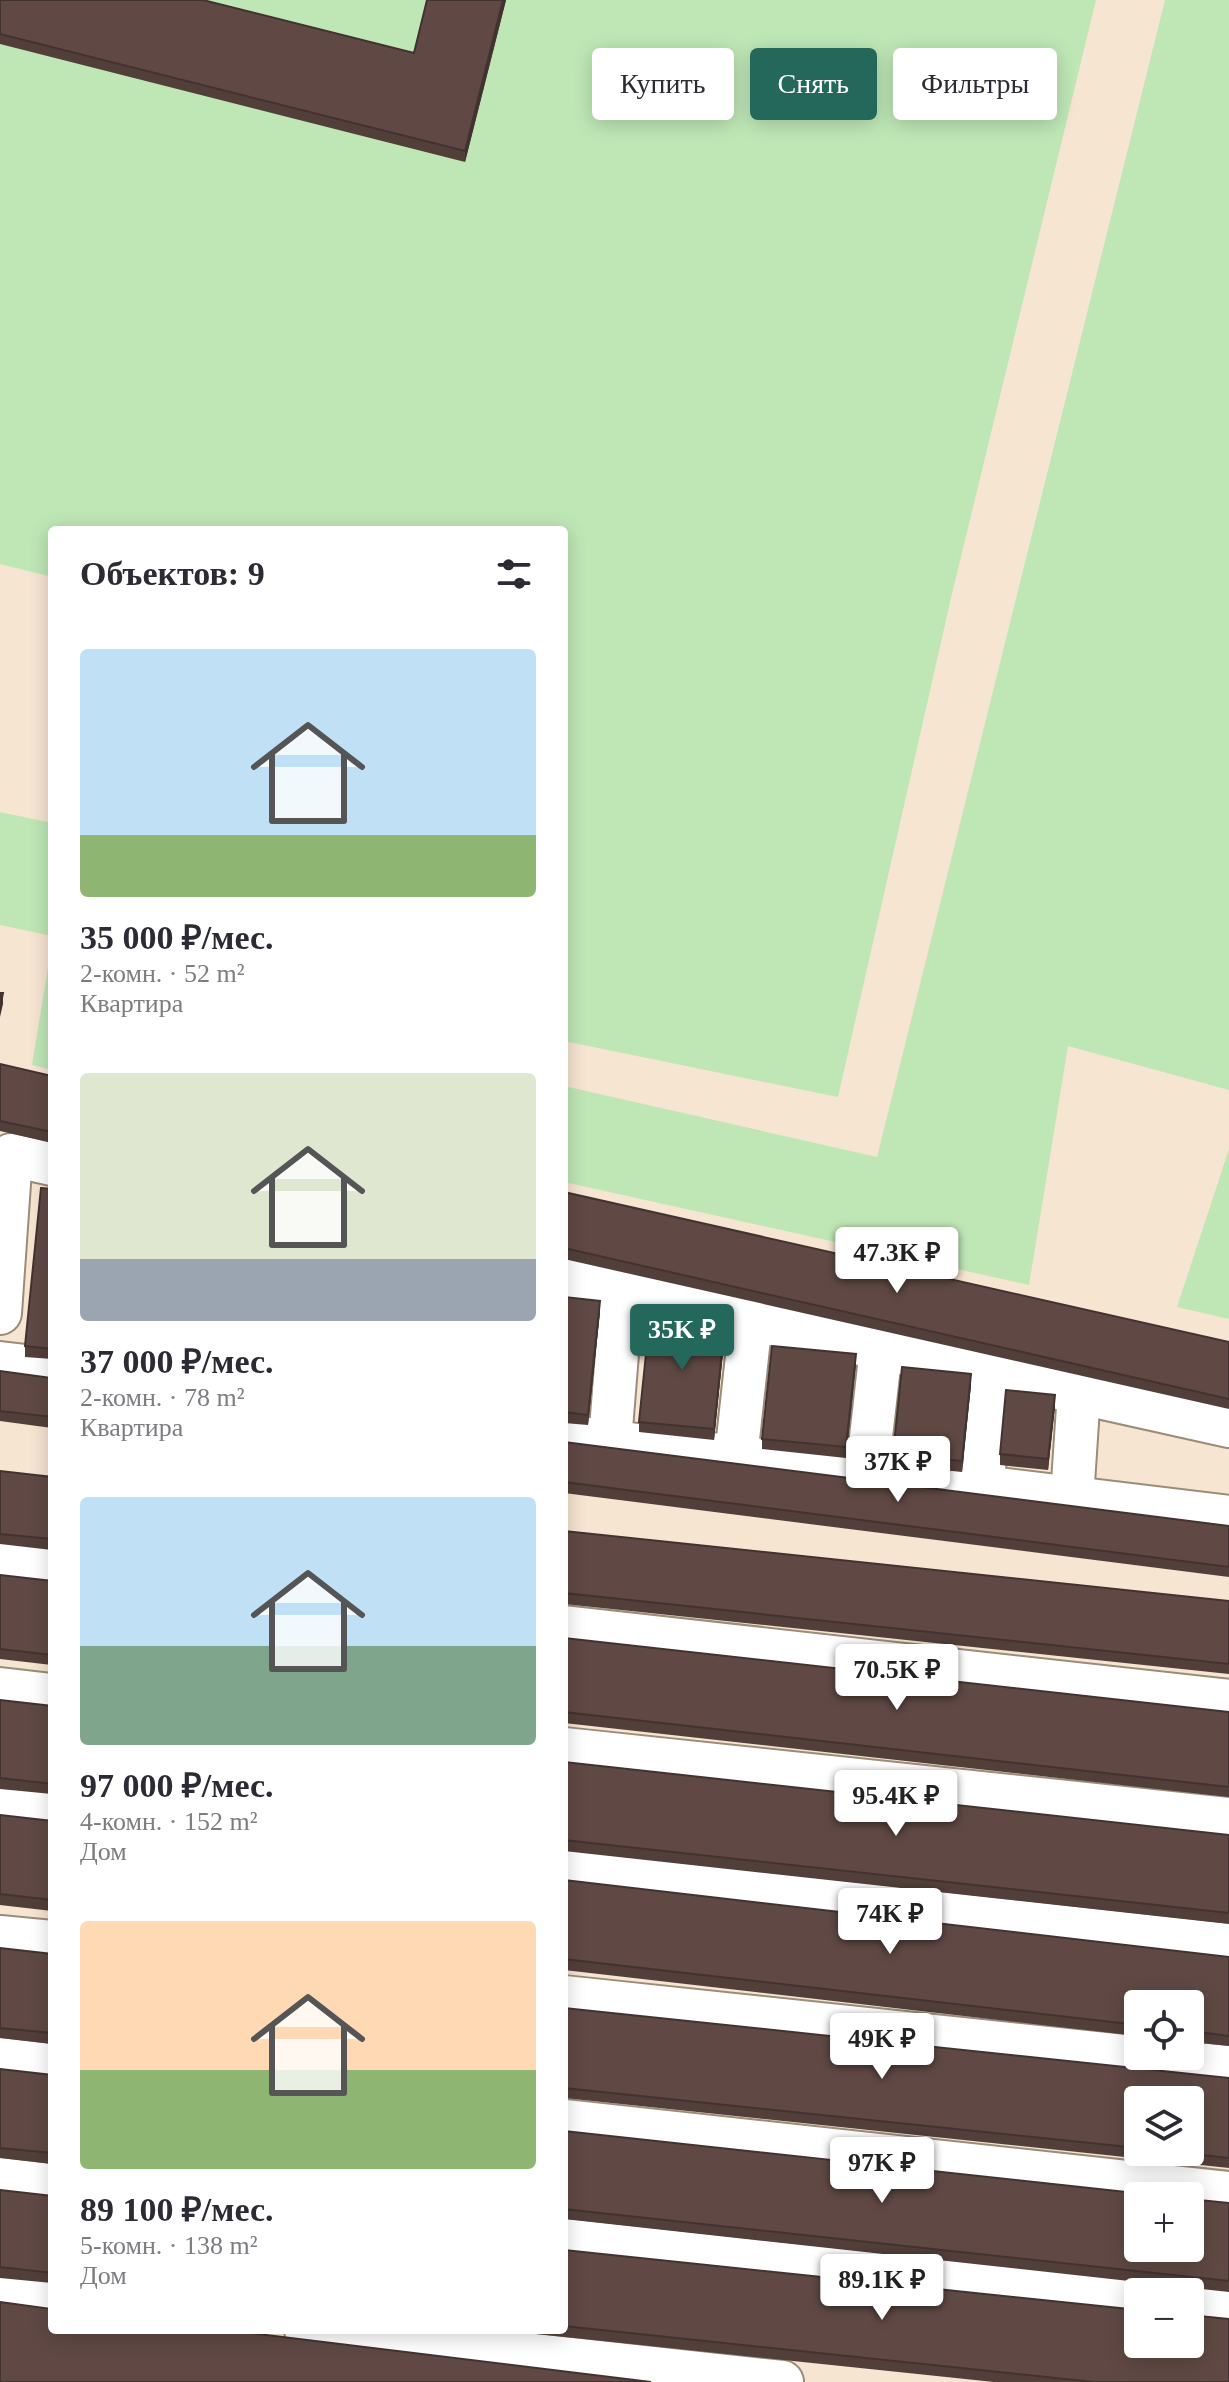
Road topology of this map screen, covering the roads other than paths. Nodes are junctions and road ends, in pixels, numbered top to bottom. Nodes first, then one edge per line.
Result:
1 (48, 1163) edge
2 (568, 1279) edge
3 (622, 1291) junction
4 (0, 1313) edge
5 (751, 1320) junction
6 (881, 1349) junction
7 (0, 1363) edge
8 (48, 1369) edge
9 (990, 1373) junction
10 (1079, 1392) junction
11 (1229, 1426) edge
12 (568, 1436) edge
13 (610, 1441) junction
14 (736, 1457) junction
15 (867, 1472) junction
16 (983, 1487) junction
17 (1072, 1498) junction
18 (1229, 1517) edge
19 (0, 1564) edge
20 (48, 1570) edge
21 (568, 1627) edge
22 (0, 1689) edge
23 (48, 1695) edge
24 (1229, 1701) edge
25 (568, 1749) edge
26 (0, 1808) edge
27 (48, 1814) edge
28 (1229, 1819) edge
29 (568, 1871) edge
30 (0, 1937) edge
31 (48, 1942) edge
32 (1229, 1945) edge
33 (568, 1997) edge
34 (0, 2059) edge
35 (48, 2065) edge
36 (1229, 2067) edge
37 (568, 2121) edge
38 (0, 2179) edge
39 (48, 2185) edge
40 (1229, 2193) edge
41 (568, 2240) edge
42 (0, 2297) edge
43 (1124, 2300) edge
44 (48, 2302) edge
45 (1204, 2309) edge
46 (1229, 2312) edge
47 (343, 2334) edge
48 (782, 2382) edge

1 - 4 lane
2 - 3 lane
3 - 5 lane
3 - 13 lane
5 - 6 lane
5 - 14 lane
6 - 9 lane
6 - 15 lane
7 - 8 lane
9 - 10 lane
9 - 16 lane
10 - 11 lane
10 - 17 lane
12 - 13 lane
13 - 14 lane
14 - 15 lane
15 - 16 lane
16 - 17 lane
17 - 18 lane
19 - 20 lane
21 - 24 lane
22 - 23 lane
25 - 28 lane
26 - 27 lane
29 - 32 lane
30 - 31 lane
33 - 36 lane
34 - 35 lane
37 - 40 lane
38 - 39 lane
41 - 43 lane
42 - 44 lane
45 - 46 lane
47 - 48 lane

